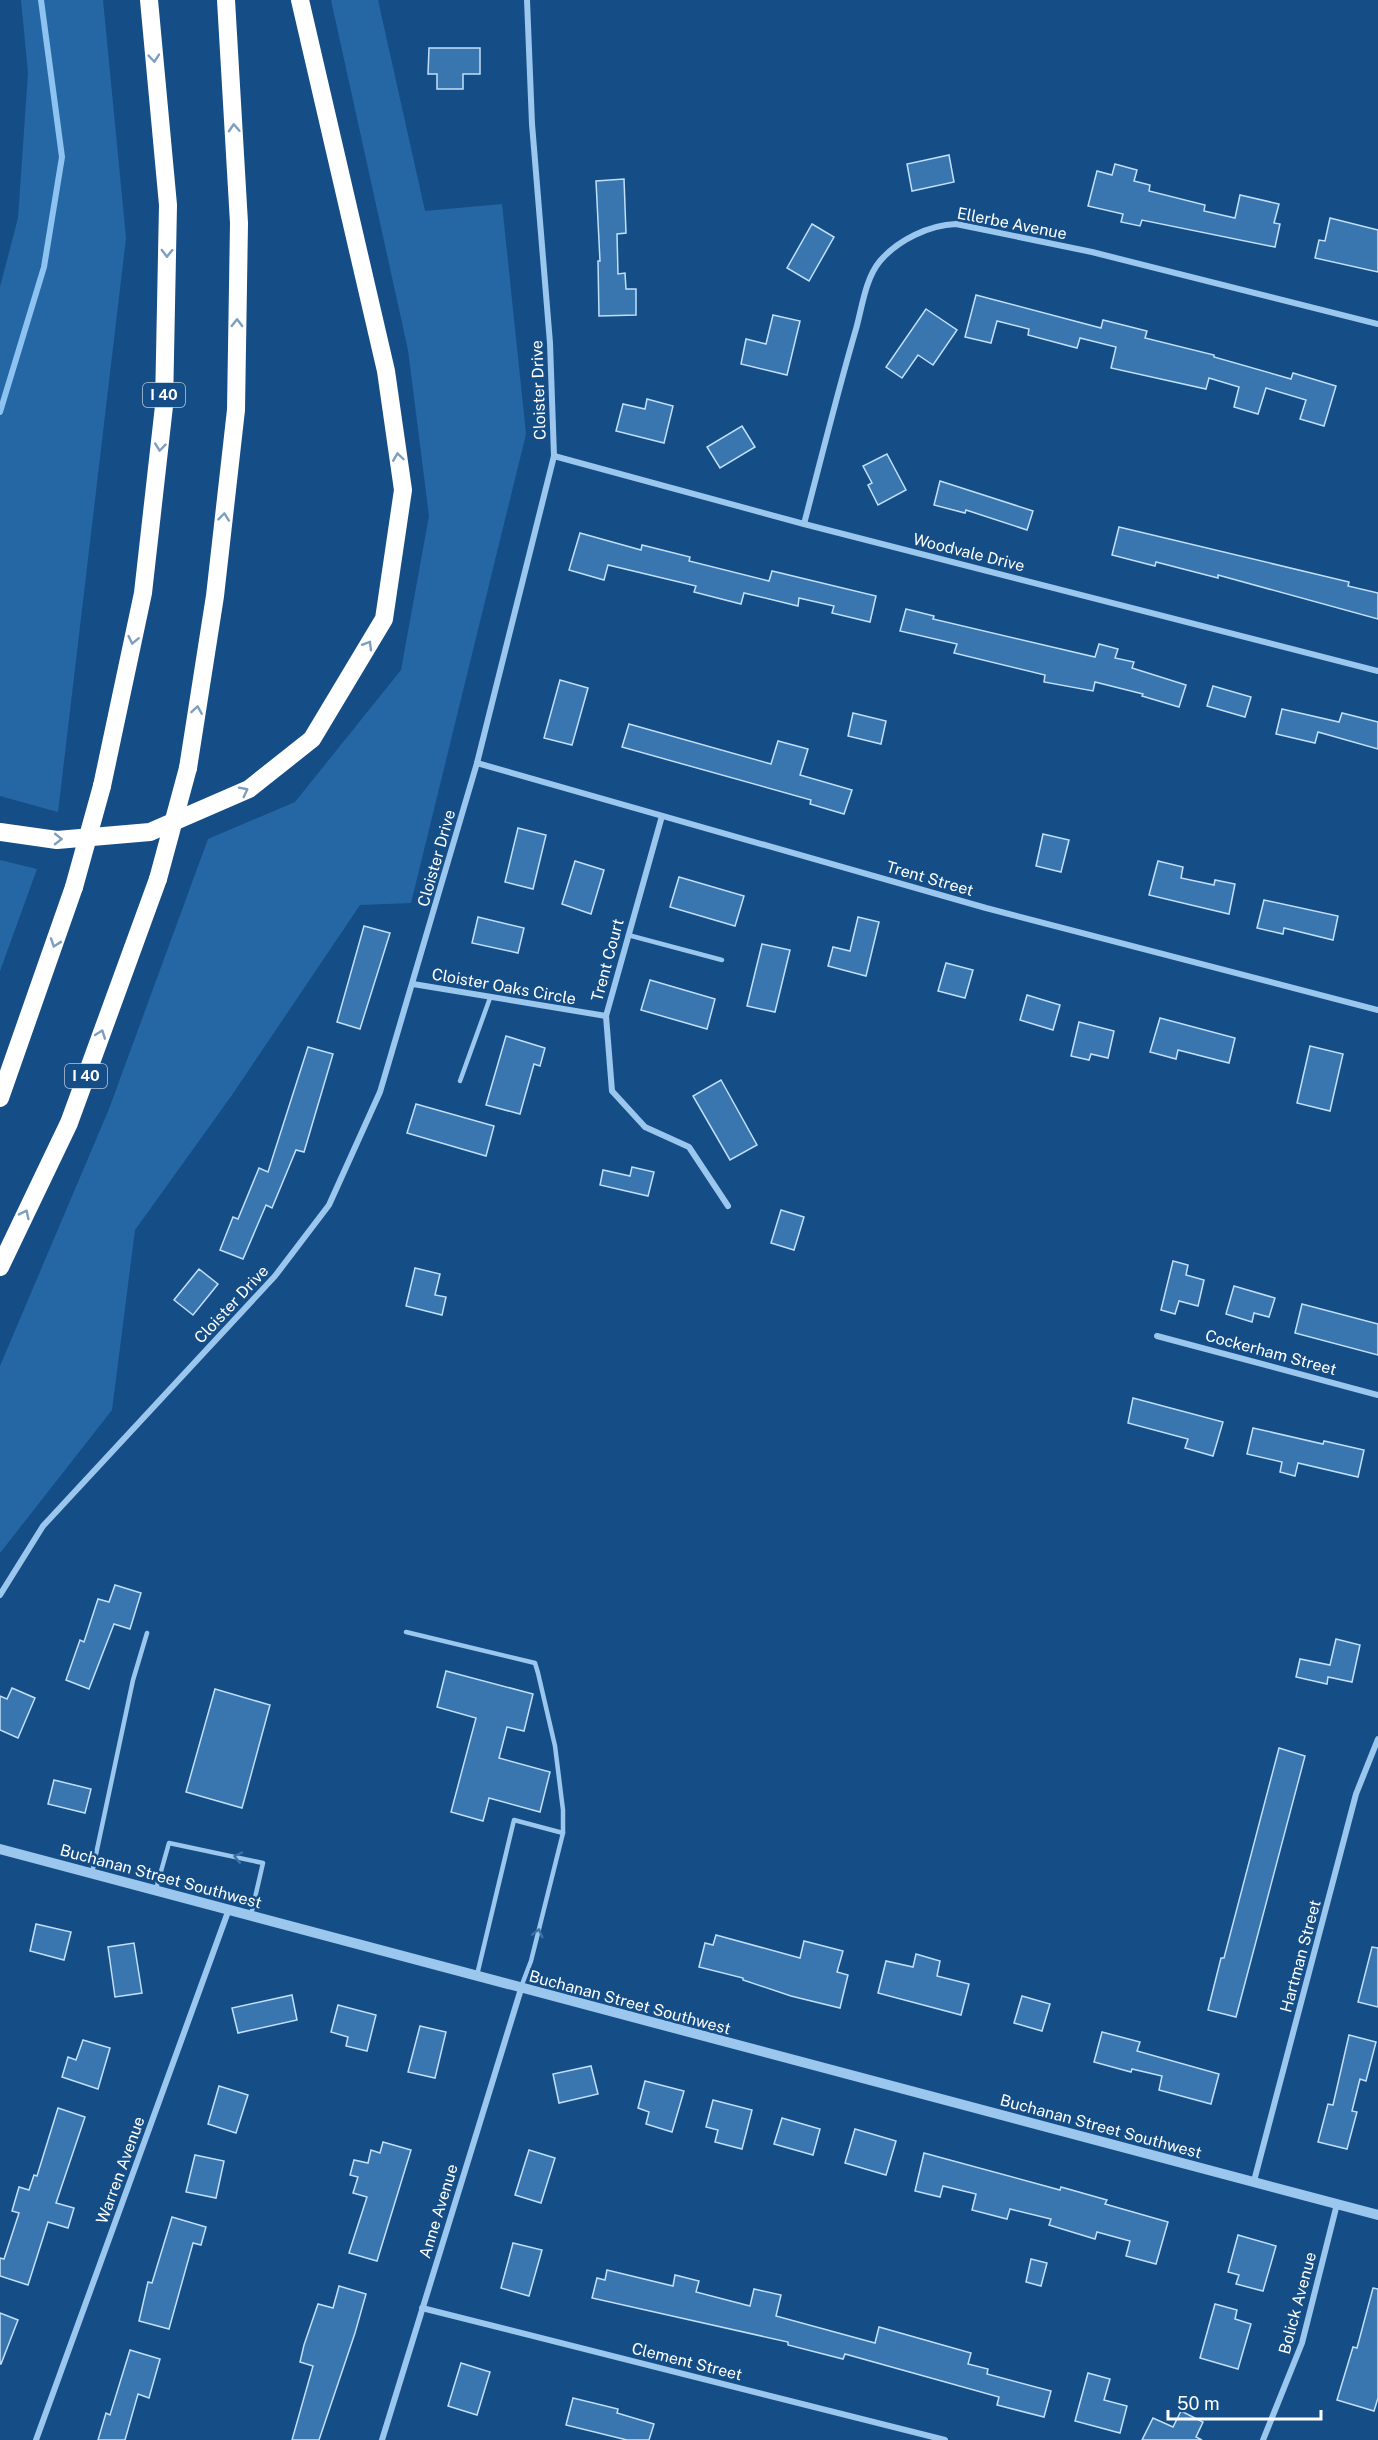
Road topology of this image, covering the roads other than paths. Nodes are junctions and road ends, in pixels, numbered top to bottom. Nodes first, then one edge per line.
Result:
1 (148, 0) edge
2 (225, 0) edge
3 (300, 0) edge
4 (527, 0) edge
5 (1378, 324) edge
6 (554, 456) junction
7 (804, 524) junction
8 (1378, 671) edge
9 (477, 763) junction
10 (662, 816) junction
11 (0, 832) edge
12 (628, 935) junction
13 (722, 960) dead end
14 (413, 984) junction
15 (490, 998) junction
16 (1378, 1010) edge
17 (606, 1016) junction
18 (460, 1081) dead end
19 (0, 1098) edge
20 (728, 1206) dead end
21 (0, 1267) edge
22 (1157, 1335) dead end
23 (1378, 1395) edge
24 (0, 1595) edge
25 (406, 1632) dead end
26 (147, 1633) dead end
27 (1378, 1739) edge
28 (563, 1833) junction
29 (0, 1849) edge
30 (92, 1873) junction
31 (156, 1890) junction
32 (229, 1909) junction
33 (251, 1915) junction
34 (476, 1977) junction
35 (520, 1989) junction
36 (1254, 2181) junction
37 (1337, 2204) junction
38 (1378, 2215) edge
39 (422, 2308) junction
40 (36, 2440) edge
41 (382, 2440) edge
42 (945, 2440) edge
43 (1263, 2440) edge

1 -> 19 highway, I 40, bridge
21 -> 2 highway, I 40, bridge
11 -> 3 highway
4 - 6 street, Cloister Drive
5 - 7 street, Ellerbe Avenue
6 - 7 street, Woodvale Drive
6 - 9 street, Cloister Drive
7 - 8 street, Woodvale Drive
9 - 10 street, Trent Street
9 - 14 street, Cloister Drive
10 - 12 street, Trent Court
10 - 16 street, Trent Street
12 - 13 lane
12 - 17 street, Trent Court
14 - 15 street, Cloister Oaks Circle
14 - 24 street, Cloister Drive
15 - 17 street, Cloister Oaks Circle
15 - 18 lane
17 - 20 street, Trent Court
22 - 23 street, Cockerham Street
25 - 28 lane
26 - 30 lane
27 - 36 street, Hartman Street
28 - 34 lane
35 -> 28 lane
29 - 30 street, Buchanan Street Southwest
30 - 31 street, Buchanan Street Southwest
31 - 32 street, Buchanan Street Southwest
33 -> 31 lane
32 - 33 street, Buchanan Street Southwest
32 - 40 street, Warren Avenue
33 - 34 street, Buchanan Street Southwest
34 - 35 street, Buchanan Street Southwest
35 - 36 street, Buchanan Street Southwest
35 - 39 street, Anne Avenue
36 - 37 street, Buchanan Street Southwest
37 - 38 street, Buchanan Street Southwest
37 - 43 street, Bolick Avenue
39 - 41 street, Anne Avenue
39 - 42 street, Clement Street

